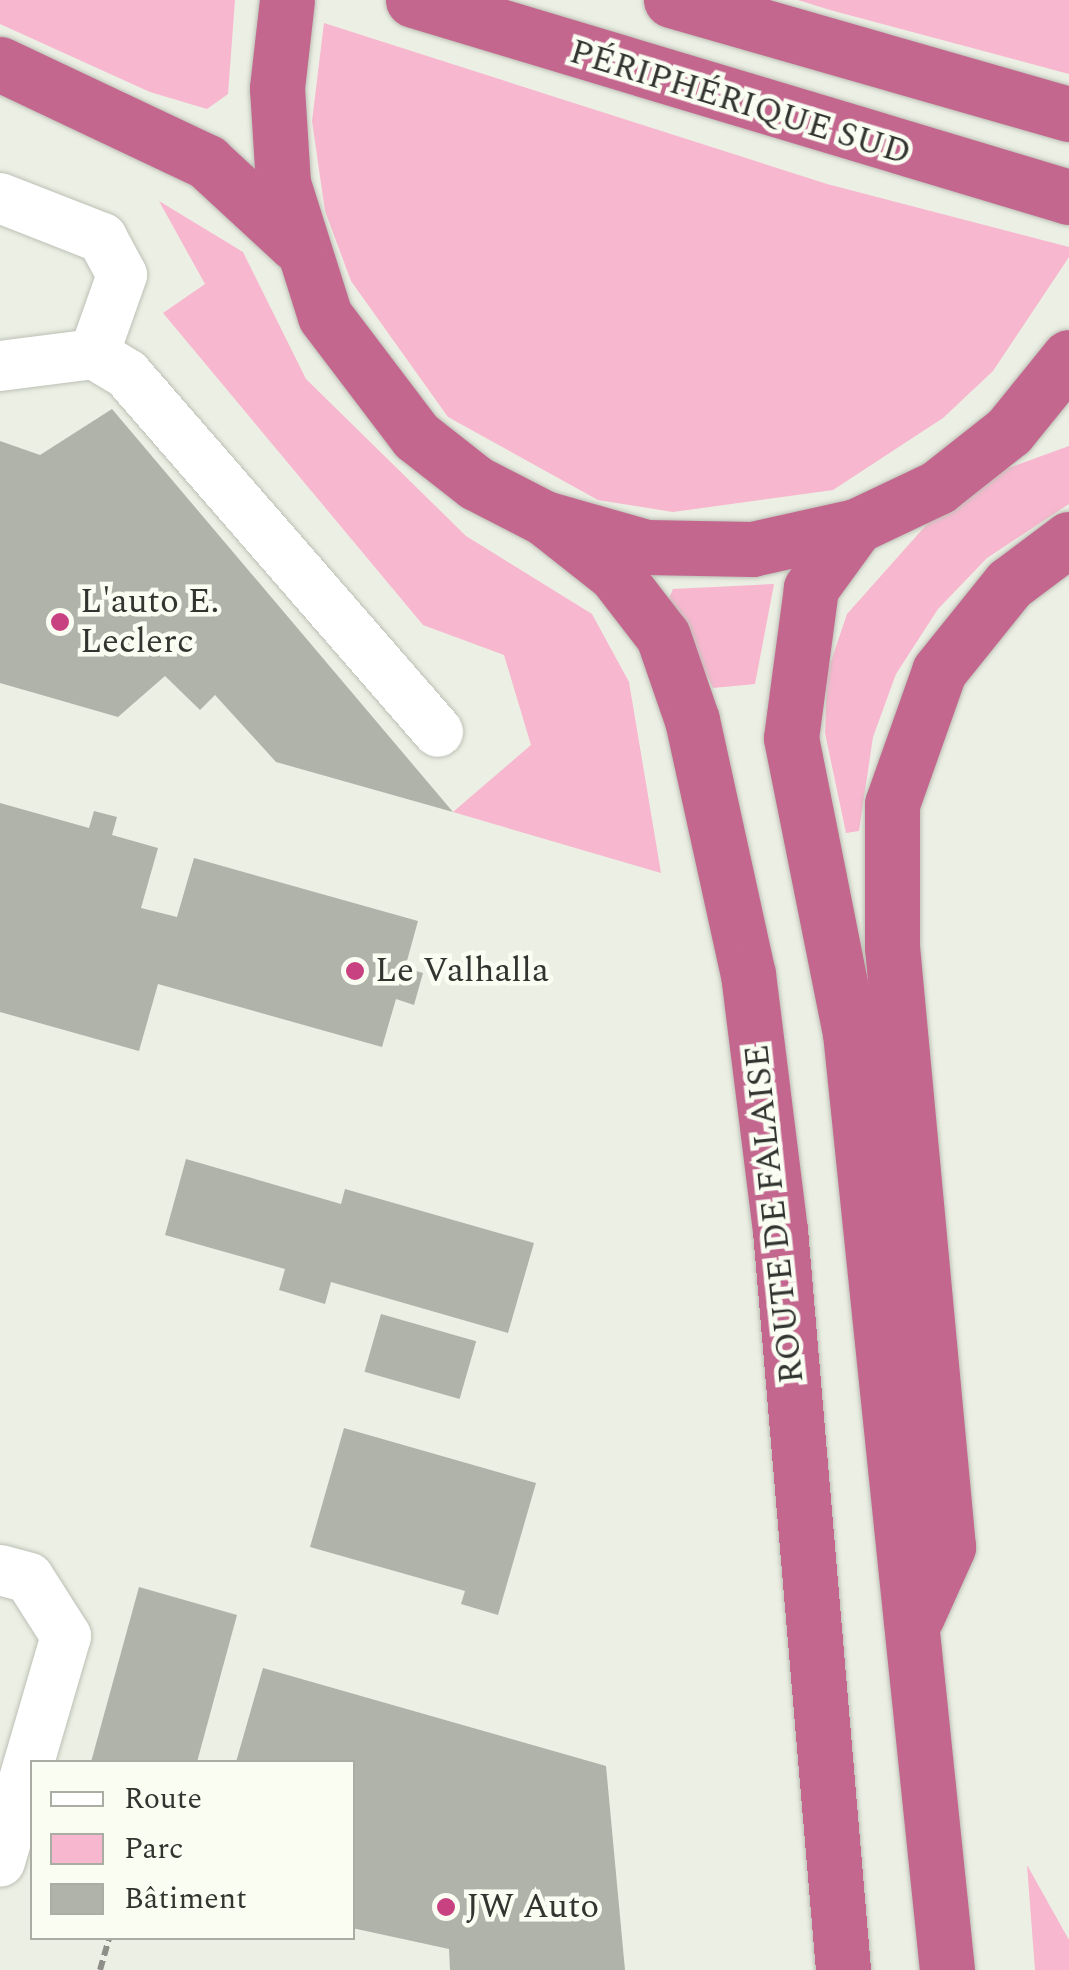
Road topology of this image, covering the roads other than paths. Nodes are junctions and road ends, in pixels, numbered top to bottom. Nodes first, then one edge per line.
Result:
1 (287, 0) edge
2 (413, 0) edge
3 (671, 0) edge
4 (0, 64) edge
5 (1069, 114) edge
6 (1069, 196) edge
7 (0, 198) edge
8 (296, 244) junction
9 (94, 354) junction
10 (1069, 356) edge
11 (0, 366) edge
12 (1069, 426) edge
13 (1009, 431) junction
14 (544, 518) junction
15 (856, 526) junction
16 (1069, 539) edge
17 (438, 732) dead end
18 (0, 1570) edge
19 (916, 1618) junction
20 (0, 1862) edge
21 (843, 1970) edge
22 (947, 1970) edge

1 - 8 highway
2 - 6 highway, PÉRIPHÉRIQUE SUD
3 - 5 highway
4 - 8 highway
7 - 9 lane
8 - 14 highway
9 - 11 lane
9 - 17 lane
10 - 13 highway
12 - 13 highway
13 - 15 highway
14 - 15 highway
14 - 21 highway, ROUTE DE FALAISE
15 - 19 highway
16 - 19 highway
18 - 20 lane
19 - 22 highway

